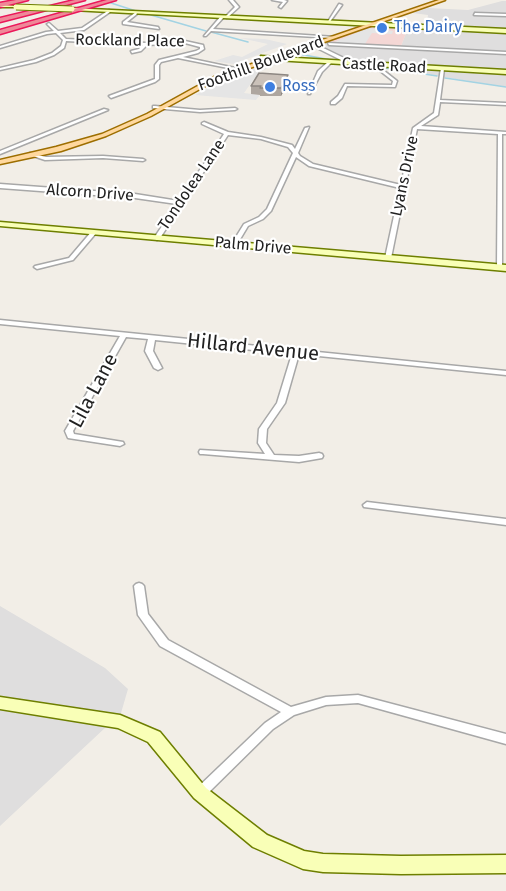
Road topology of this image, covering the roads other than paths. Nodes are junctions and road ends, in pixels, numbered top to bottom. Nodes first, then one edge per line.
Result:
1 (25, 0) edge
2 (65, 0) edge
3 (83, 0) edge
4 (113, 0) edge
5 (231, 0) edge
6 (274, 0) edge
7 (435, 0) edge
8 (443, 0) edge
9 (0, 5) edge
10 (340, 5) dead end
11 (281, 7) dead end
12 (16, 9) junction
13 (83, 10) junction
14 (109, 11) junction
15 (136, 13) junction
16 (475, 14) dead end
17 (506, 15) edge
18 (224, 17) junction
19 (0, 18) edge
20 (328, 22) junction
21 (49, 24) dead end
22 (363, 24) junction
23 (370, 25) junction
24 (158, 28) dead end
25 (210, 30) junction
26 (498, 31) junction
27 (56, 32) junction
28 (506, 32) edge
29 (0, 33) edge
30 (205, 35) dead end
31 (326, 36) junction
32 (334, 37) junction
33 (497, 38) dead end
34 (65, 40) junction
35 (146, 44) junction
36 (312, 44) junction
37 (329, 44) dead end
38 (0, 47) edge
39 (132, 52) dead end
40 (506, 52) edge
41 (179, 56) junction
42 (265, 58) junction
43 (329, 63) junction
44 (345, 64) junction
45 (381, 66) junction
46 (235, 68) junction
47 (0, 69) edge
48 (442, 69) junction
49 (506, 72) edge
50 (309, 93) dead end
51 (111, 97) dead end
52 (438, 101) junction
53 (333, 103) dead end
54 (506, 104) edge
55 (158, 108) junction
56 (235, 109) dead end
57 (106, 110) dead end
58 (204, 123) dead end
59 (417, 127) junction
60 (307, 128) dead end
61 (227, 133) junction
62 (503, 133) edge
63 (0, 153) edge
64 (32, 154) junction
65 (296, 154) junction
66 (143, 160) dead end
67 (0, 162) edge
68 (0, 186) edge
69 (403, 187) junction
70 (180, 203) junction
71 (0, 224) edge
72 (94, 232) junction
73 (157, 238) junction
74 (234, 245) junction
75 (388, 258) junction
76 (37, 267) dead end
77 (503, 267) edge
78 (0, 322) edge
79 (124, 335) junction
80 (152, 338) junction
81 (296, 352) junction
82 (158, 368) dead end
83 (506, 374) edge
84 (120, 444) dead end
85 (203, 452) dead end
86 (319, 456) dead end
87 (272, 458) junction
88 (367, 505) dead end
89 (506, 522) edge
90 (139, 586) dead end
91 (0, 703) edge
92 (290, 712) junction
93 (506, 739) edge
94 (200, 793) junction
95 (506, 864) edge

1 - 9 highway
2 - 12 highway
3 - 19 highway
4 - 13 highway
5 - 18 street
6 - 11 street
7 - 22 main road, Foothill Boulevard
8 - 23 main road, Foothill Boulevard
9 - 12 street
10 - 20 street
12 - 13 street, bridge
12 - 19 highway
13 - 14 street
13 - 29 highway
14 - 15 street
14 - 27 street
15 - 18 street
15 - 24 street
16 - 17 street
18 - 20 street
18 - 25 street
20 - 22 street
21 - 27 street
22 - 23 street
22 - 31 main road, Foothill Boulevard
23 - 26 street
23 - 32 main road, Foothill Boulevard
25 - 30 street
25 - 31 street
26 - 28 street
26 - 33 street
27 - 34 street
27 - 38 street
31 - 32 street
31 - 42 main road, Foothill Boulevard
32 - 36 main road, Foothill Boulevard
34 - 35 street, Rockland Place
34 - 47 street
35 - 39 street
35 - 41 street, Rockland Place
36 - 42 main road, Foothill Boulevard
36 - 44 street
37 - 40 street
41 - 46 street
41 - 51 street
42 - 43 street, Castle Road
42 - 46 main road, Foothill Boulevard
43 - 44 street, Castle Road
43 - 50 street
44 - 45 street, Castle Road
45 - 48 street, Castle Road
45 - 53 street
46 - 55 main road, Foothill Boulevard
48 - 49 street, Castle Road
48 - 52 street, Lyans Drive
52 - 54 street
52 - 59 street, Lyans Drive
55 - 56 street
55 - 64 main road, Foothill Boulevard
57 - 63 street
58 - 61 street
59 - 62 street
59 - 69 street, Lyans Drive
60 - 65 street
61 - 65 street
61 - 70 street, Tondolea Lane
62 - 77 street
64 - 66 street
64 - 67 main road, Foothill Boulevard
65 - 69 street
65 - 74 street
68 - 70 street, Alcorn Drive
69 - 75 street, Lyans Drive
70 - 73 street, Tondolea Lane
71 - 72 street, Palm Drive
72 - 73 street, Palm Drive
72 - 76 street
73 - 74 street, Palm Drive
74 - 75 street, Palm Drive
75 - 77 street, Palm Drive
78 - 79 street, Hillard Avenue
79 - 80 street, Hillard Avenue
79 - 84 street, Lila Lane
80 - 81 street, Hillard Avenue
80 - 82 street
81 - 83 street, Hillard Avenue
81 - 87 street
85 - 87 street
86 - 87 street
88 - 89 street
90 - 92 street
91 - 94 street
92 - 93 street
92 - 94 street
94 - 95 street

